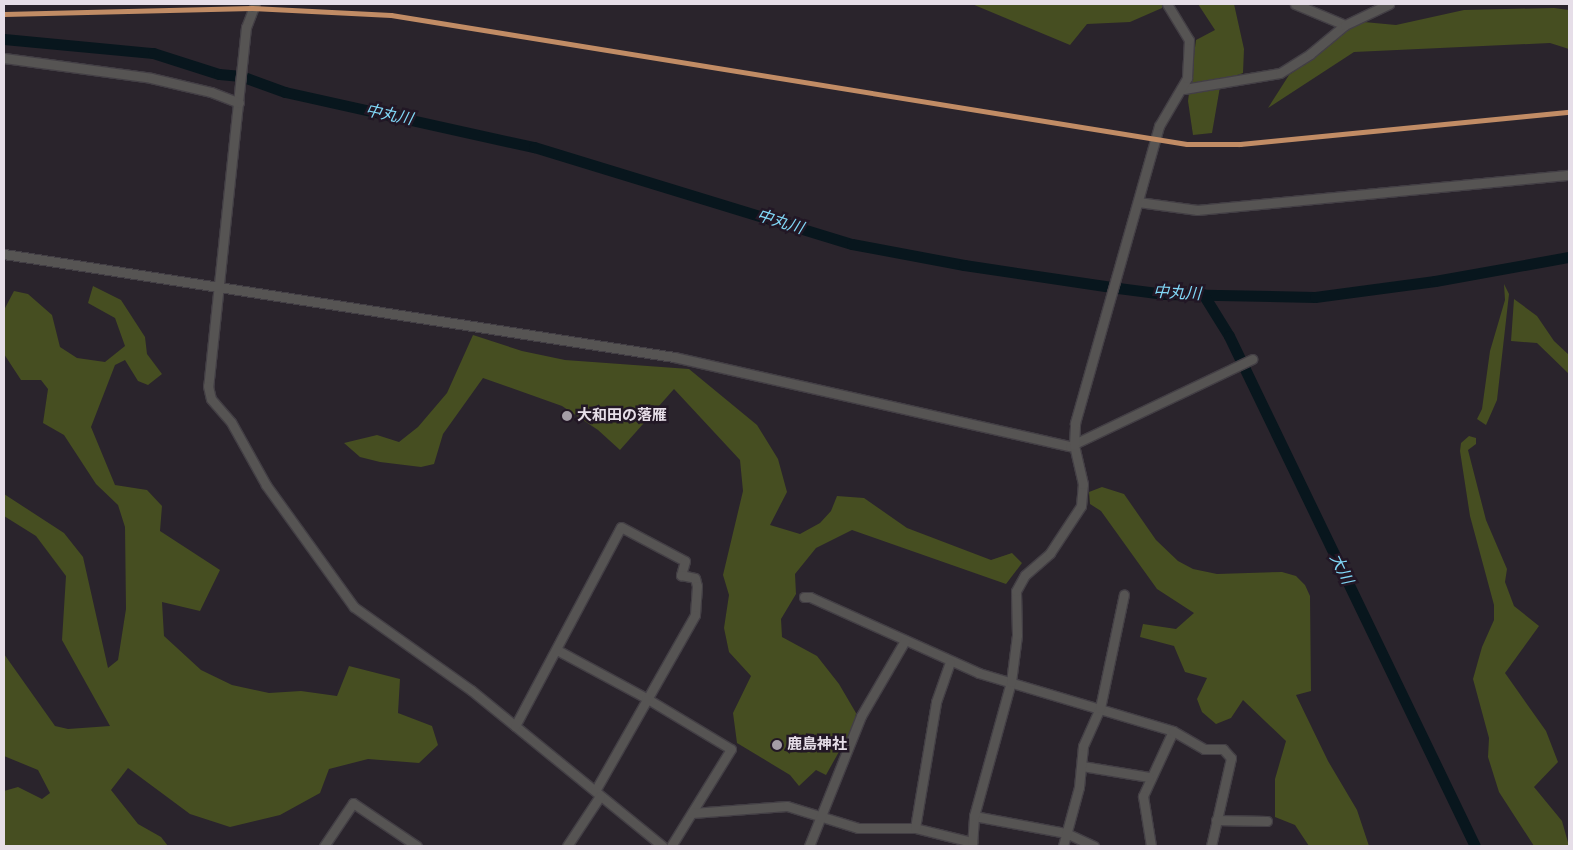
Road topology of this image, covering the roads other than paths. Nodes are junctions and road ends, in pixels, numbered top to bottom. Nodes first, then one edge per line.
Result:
1 (255, 4) edge
2 (1167, 4) edge
3 (1389, 4) edge
4 (1301, 5) edge
5 (1344, 25) junction
6 (4, 58) edge
7 (1184, 89) junction
8 (239, 102) junction
9 (1569, 175) edge
10 (1138, 202) junction
11 (4, 254) edge
12 (220, 289) junction
13 (1252, 359) dead end
14 (1074, 445) junction
15 (1124, 594) dead end
16 (804, 597) dead end
17 (904, 642) junction
18 (557, 650) junction
19 (950, 662) junction
20 (1011, 682) junction
21 (646, 698) junction
22 (1100, 708) junction
23 (515, 726) junction
24 (1173, 731) junction
25 (1082, 766) junction
26 (1150, 777) junction
27 (598, 794) junction
28 (692, 813) junction
29 (974, 816) junction
30 (821, 818) junction
31 (1216, 820) junction
32 (1267, 821) dead end
33 (915, 828) junction
34 (1066, 834) junction
35 (972, 844) edge
36 (324, 846) edge
37 (417, 846) edge
38 (567, 846) edge
39 (662, 846) edge
40 (671, 846) edge
41 (809, 846) edge
42 (1063, 846) edge
43 (1094, 846) edge
44 (1151, 846) edge
45 (1210, 846) edge

1 - 8 street
2 - 7 street
3 - 5 street
4 - 5 street
5 - 7 street
6 - 8 street
7 - 10 street
8 - 12 street
9 - 10 street
10 - 14 street
11 - 12 street
12 - 14 street
12 - 23 street
13 - 14 street
14 - 20 street
15 - 22 street
16 - 17 street
17 - 19 street
17 - 30 street
18 - 21 street
18 - 21 street
18 - 23 street
19 - 20 street
19 - 33 street
20 - 22 street
20 - 29 street
21 - 27 street
21 - 28 street
22 - 24 street
22 - 25 street
23 - 27 street
24 - 26 street
24 - 31 street
25 - 26 street
25 - 34 street
26 - 44 street
27 - 38 street
27 - 39 street
28 - 30 street
28 - 40 street
29 - 34 street
29 - 35 street
30 - 33 street
30 - 41 street
31 - 32 street
31 - 45 street
33 - 35 street
34 - 42 street
34 - 43 street
36 - 37 street

